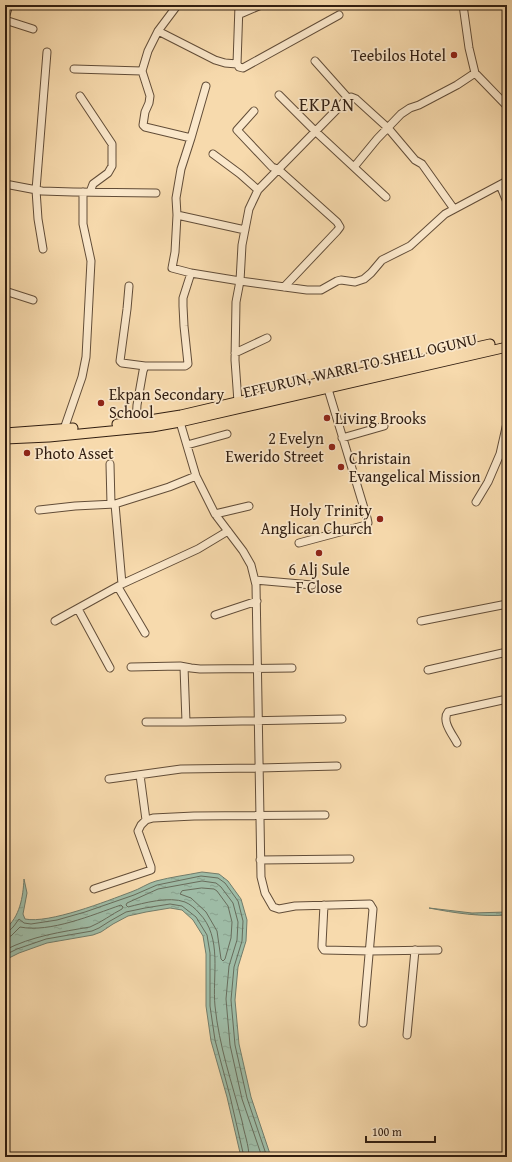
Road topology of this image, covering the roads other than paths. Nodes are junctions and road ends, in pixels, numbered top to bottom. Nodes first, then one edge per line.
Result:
1 (9, 5) edge
2 (239, 5) edge
3 (261, 5) edge
4 (463, 5) edge
5 (176, 7) dead end
6 (240, 14) junction
7 (338, 15) dead end
8 (5, 19) edge
9 (33, 30) dead end
10 (158, 31) junction
11 (47, 52) dead end
12 (315, 61) dead end
13 (237, 64) junction
14 (74, 69) dead end
15 (142, 71) junction
16 (475, 72) junction
17 (206, 86) dead end
18 (279, 95) dead end
19 (80, 96) dead end
20 (348, 98) junction
21 (507, 106) edge
22 (254, 111) dead end
23 (388, 128) junction
24 (315, 131) junction
25 (190, 138) junction
26 (213, 154) dead end
27 (354, 167) junction
28 (279, 170) junction
29 (504, 183) edge
30 (5, 184) edge
31 (36, 190) junction
32 (258, 190) junction
33 (87, 192) junction
34 (156, 193) dead end
35 (386, 197) dead end
36 (507, 202) edge
37 (454, 209) junction
38 (177, 215) junction
39 (245, 230) junction
40 (43, 249) dead end
41 (191, 273) junction
42 (240, 281) junction
43 (129, 286) dead end
44 (284, 287) junction
45 (5, 291) edge
46 (34, 300) dead end
47 (267, 338) dead end
48 (507, 341) edge
49 (507, 347) edge
50 (235, 353) junction
51 (146, 366) junction
52 (348, 380) junction
53 (328, 389) junction
54 (238, 402) junction
55 (136, 422) junction
56 (180, 422) junction
57 (507, 423) edge
58 (384, 426) dead end
59 (64, 429) junction
60 (5, 433) edge
61 (227, 434) dead end
62 (342, 438) junction
63 (5, 439) edge
64 (187, 445) junction
65 (110, 464) dead end
66 (196, 476) junction
67 (476, 502) dead end
68 (113, 504) junction
69 (249, 506) dead end
70 (39, 510) dead end
71 (215, 514) junction
72 (228, 531) junction
73 (299, 543) dead end
74 (255, 580) junction
75 (120, 585) junction
76 (312, 585) dead end
77 (257, 601) junction
78 (507, 604) edge
79 (78, 609) junction
80 (215, 615) dead end
81 (55, 621) dead end
82 (422, 621) dead end
83 (145, 633) dead end
84 (507, 652) edge
85 (131, 667) dead end
86 (184, 667) junction
87 (110, 668) dead end
88 (258, 668) junction
89 (292, 668) dead end
90 (428, 670) dead end
91 (507, 699) edge
92 (342, 719) dead end
93 (258, 721) junction
94 (146, 722) dead end
95 (186, 722) junction
96 (458, 743) dead end
97 (337, 766) dead end
98 (259, 768) junction
99 (140, 775) junction
100 (109, 779) dead end
101 (325, 815) dead end
102 (259, 816) junction
103 (146, 820) junction
104 (350, 859) dead end
105 (260, 860) junction
106 (94, 889) dead end
107 (324, 905) junction
108 (415, 950) junction
109 (438, 950) dead end
110 (370, 951) junction
111 (363, 1023) dead end
112 (407, 1035) dead end

1 - 8 street
2 - 6 street
3 - 6 street
4 - 16 street
5 - 10 street
6 - 13 street
7 - 13 street
8 - 9 street
10 - 13 street
10 - 15 street
11 - 31 street
12 - 20 street
14 - 15 street
15 - 25 street
16 - 21 street
16 - 23 street
17 - 25 street
18 - 24 street
19 - 33 street
20 - 23 street
20 - 24 street
22 - 28 street
23 - 27 street
23 - 37 street
24 - 27 street
24 - 28 street
25 - 38 street
26 - 32 street
27 - 35 street
28 - 32 street
28 - 44 street
29 - 36 street
29 - 37 street
30 - 31 street
31 - 33 street
31 - 40 street
32 - 39 street
33 - 34 street
33 - 59 street
37 - 44 street
38 - 39 street
38 - 41 street
39 - 42 street
41 - 42 street
41 - 51 street
42 - 44 street
42 - 50 street
43 - 51 street
45 - 46 street
47 - 50 street
48 - 52 main road, EFFURUN, WARRI TO SHELL OGUNU
49 - 52 main road, EFFURUN, WARRI TO SHELL OGUNU
50 - 54 street
51 - 55 street
52 - 53 main road, EFFURUN, WARRI TO SHELL OGUNU
52 - 54 main road, EFFURUN, WARRI TO SHELL OGUNU
53 - 56 main road, EFFURUN, WARRI TO SHELL OGUNU
53 - 62 street
54 - 55 main road, EFFURUN, WARRI TO SHELL OGUNU
55 - 59 main road, EFFURUN, WARRI TO SHELL OGUNU
56 - 63 main road, EFFURUN, WARRI TO SHELL OGUNU
56 - 64 street
57 - 67 street
58 - 62 street
59 - 60 main road, EFFURUN, WARRI TO SHELL OGUNU
61 - 64 street
62 - 73 street
64 - 66 street
65 - 68 street
66 - 68 street
66 - 71 street
68 - 70 street
68 - 75 street
69 - 71 street
71 - 72 street
72 - 74 street
72 - 75 street
74 - 76 street
74 - 77 street
75 - 79 street
75 - 83 street
77 - 80 street
77 - 88 street
78 - 82 street
79 - 81 street
79 - 87 street
84 - 90 street
85 - 86 street
86 - 88 street
86 - 95 street
88 - 89 street
88 - 93 street
91 - 96 street
92 - 93 street
93 - 95 street
93 - 98 street
94 - 95 street
97 - 98 street
98 - 99 street
98 - 102 street
99 - 100 street
99 - 103 street
101 - 102 street
102 - 103 street
102 - 105 street
103 - 106 street
104 - 105 street
105 - 107 street
107 - 110 street
107 - 110 street
108 - 109 street
108 - 110 street
108 - 112 street
110 - 111 street

